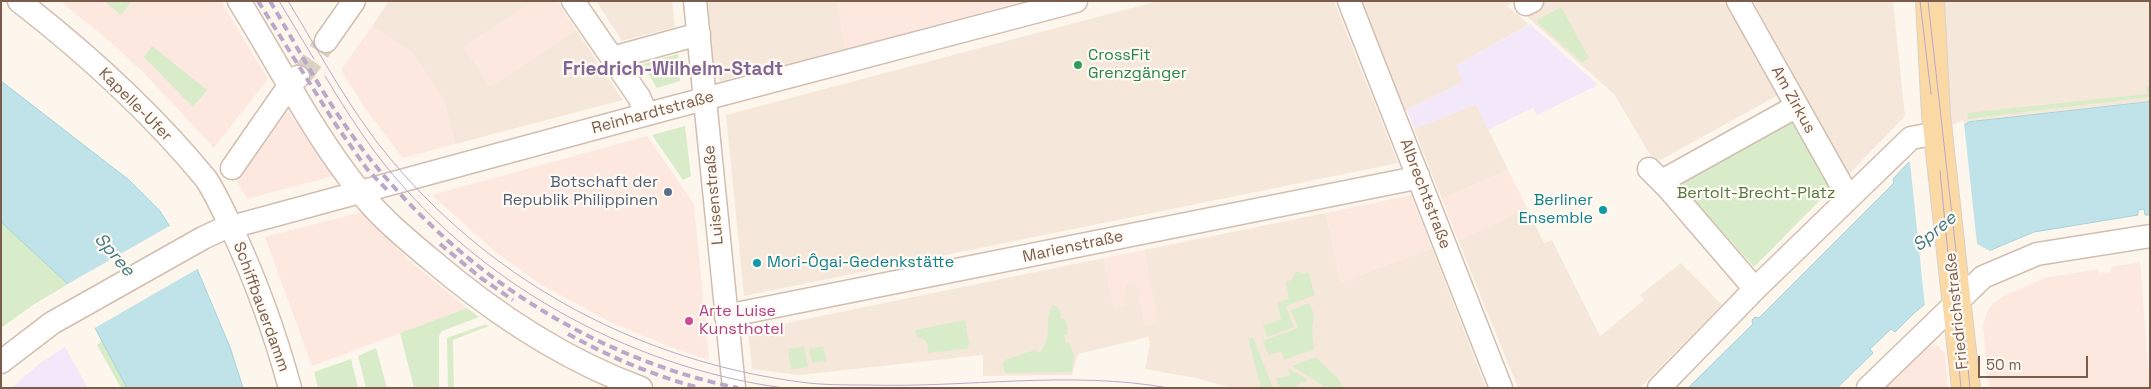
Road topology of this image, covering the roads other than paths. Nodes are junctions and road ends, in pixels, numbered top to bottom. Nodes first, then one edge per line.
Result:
1 (19, 1) edge
2 (238, 1) edge
3 (354, 1) edge
4 (573, 1) edge
5 (695, 1) edge
6 (1076, 1) edge
7 (1349, 1) edge
8 (1738, 1) edge
9 (1915, 1) edge
10 (1930, 1) edge
11 (699, 34) junction
12 (326, 41) tunnel mouth
13 (612, 58) junction
14 (293, 82) junction
15 (706, 99) junction
16 (1793, 99) junction
17 (646, 114) junction
18 (1937, 127) junction
19 (232, 168) dead end
20 (1418, 175) junction
21 (360, 192) junction
22 (1851, 196) junction
23 (231, 226) junction
24 (2150, 236) edge
25 (1956, 295) junction
26 (1744, 301) junction
27 (726, 316) junction
28 (1, 362) edge
29 (290, 388) edge
30 (640, 388) edge
31 (734, 388) edge
32 (1501, 388) edge
33 (1659, 388) edge
34 (1868, 388) edge
35 (1966, 388) edge

1 - 23 street, Kapelle-Ufer
2 - 14 street
3 - 12 street
4 - 13 street
5 - 11 street, Luisenstraße
6 - 15 street, Reinhardtstraße
7 - 20 street, Albrechtstraße
8 - 16 street, Am Zirkus
9 - 18 main road, Friedrichstraße
10 - 18 main road, Friedrichstraße
11 - 13 street
11 - 15 street, Luisenstraße
13 - 17 street
14 - 19 street
14 - 21 street
15 - 17 street, Reinhardtstraße
15 - 27 street, Luisenstraße
16 - 22 street, Am Zirkus
16 - 26 street
17 - 21 street, Reinhardtstraße
18 - 22 street
18 - 25 main road, Friedrichstraße
20 - 27 street, Marienstraße
20 - 32 street, Albrechtstraße
21 - 23 street, Reinhardtstraße
21 - 30 street
22 - 26 street
23 - 28 street, Reinhardtstraße
23 - 29 street, Schiffbauerdamm
24 - 25 street
25 - 34 street
25 - 35 main road, Friedrichstraße
26 - 33 street
27 - 31 street, Luisenstraße

